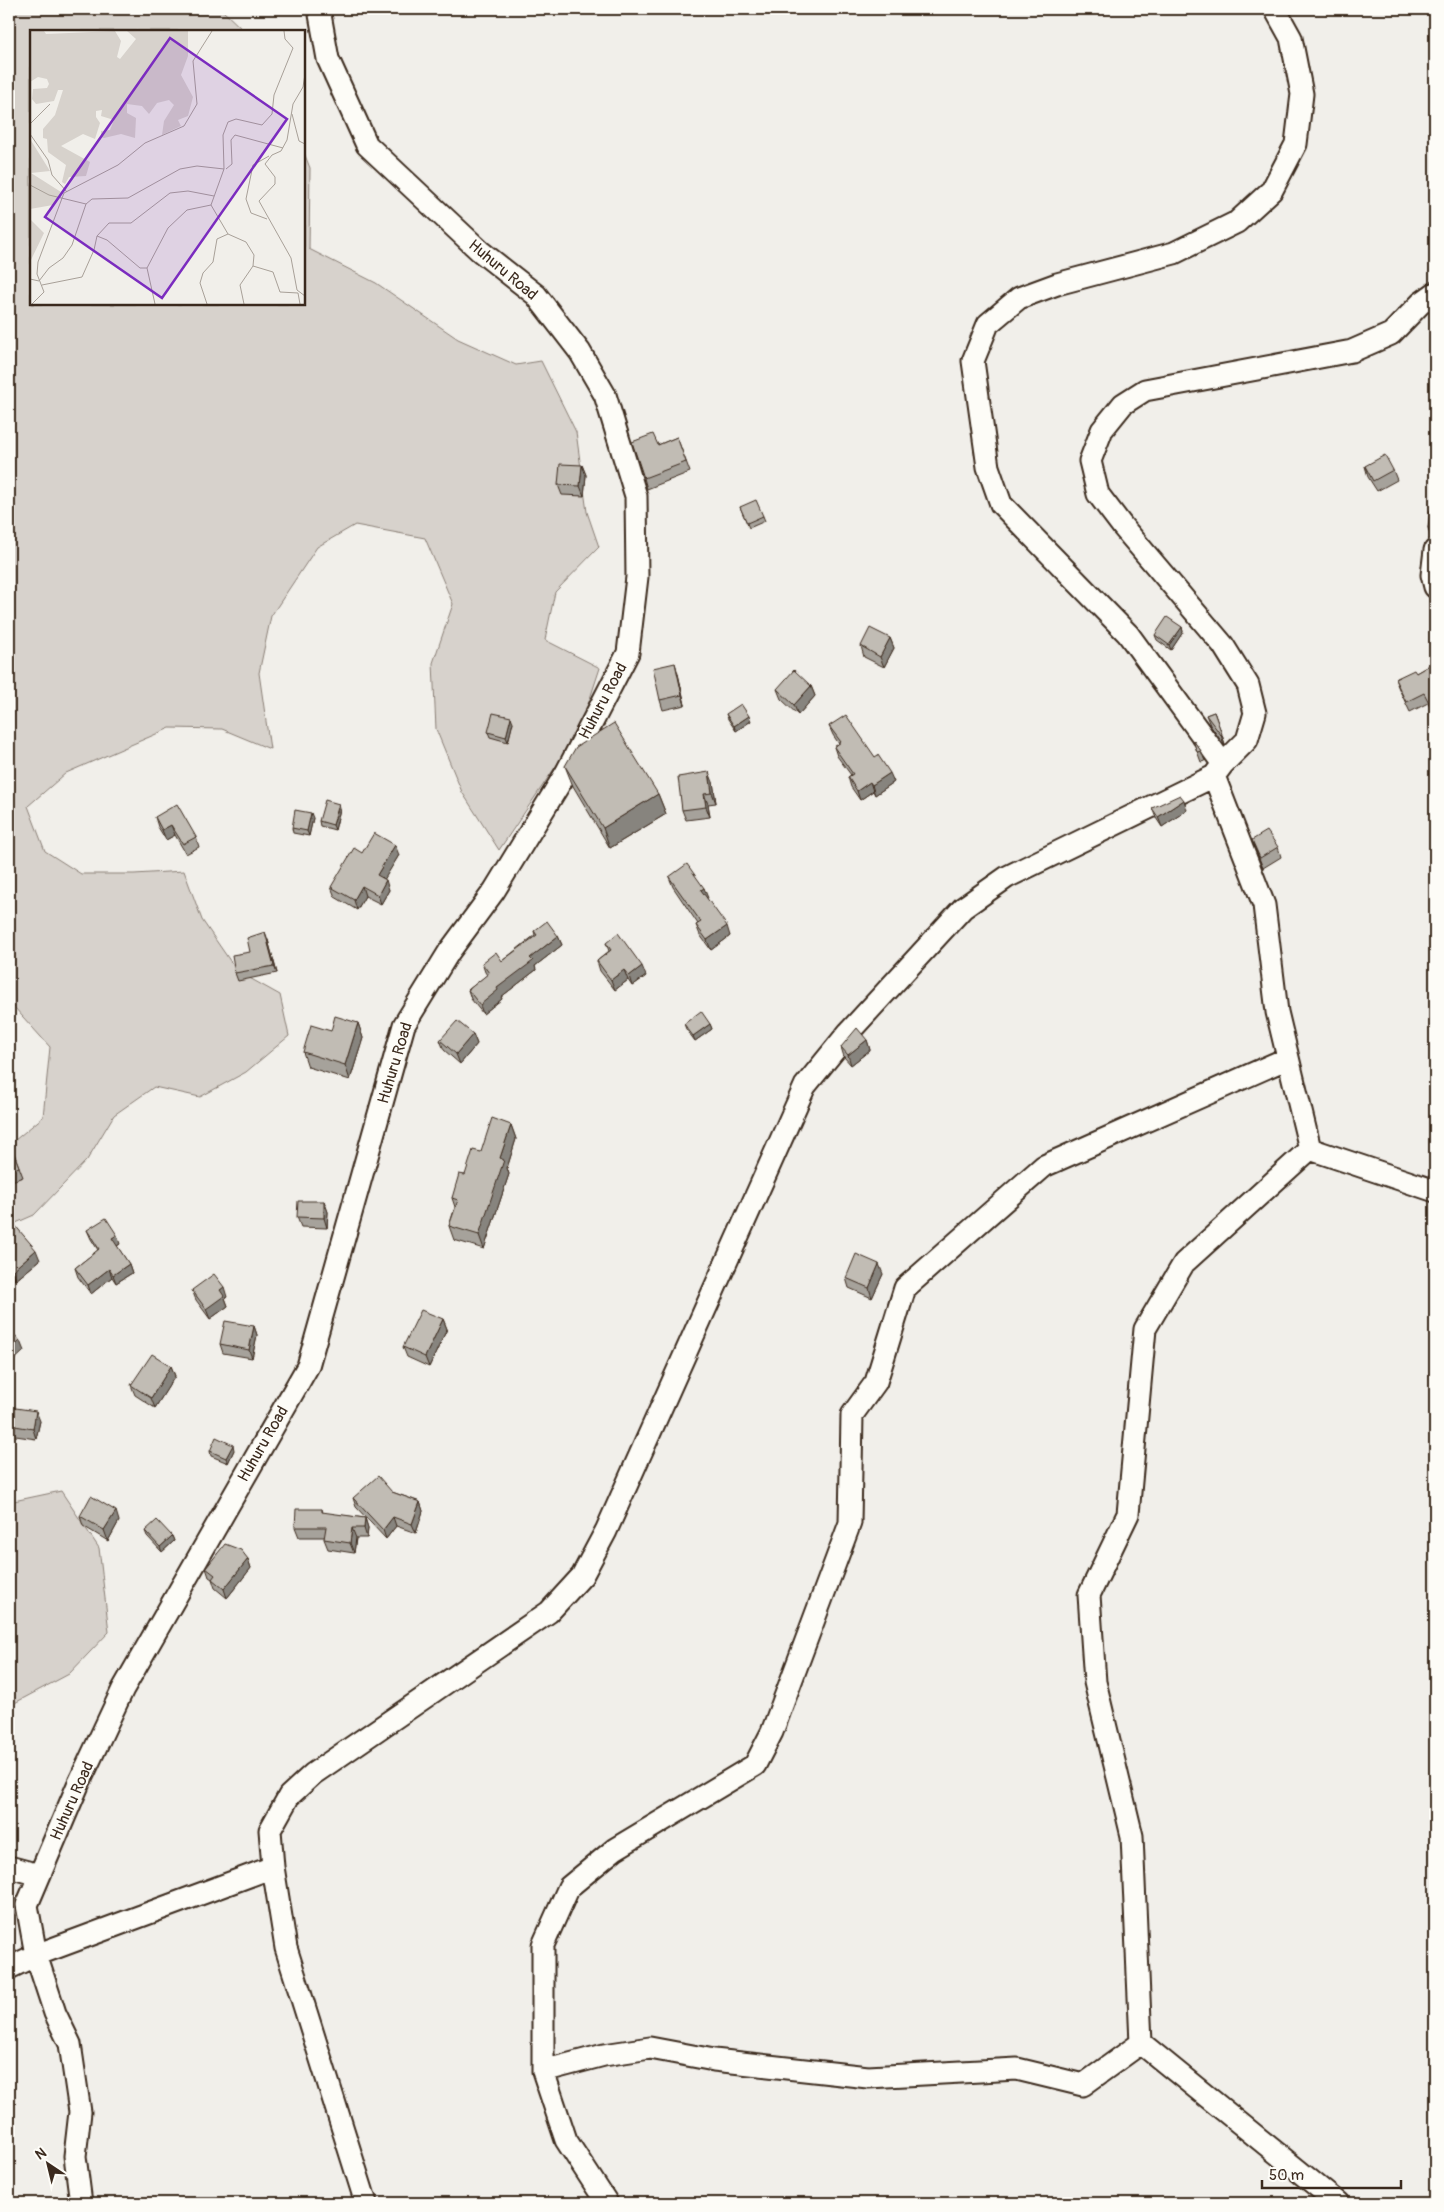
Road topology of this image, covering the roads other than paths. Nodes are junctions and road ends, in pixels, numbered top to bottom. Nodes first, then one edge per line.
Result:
1 (318, 9) edge
2 (1275, 9) edge
3 (1435, 293) edge
4 (1435, 550) edge
5 (1435, 587) edge
6 (1219, 770) junction
7 (1288, 1058) junction
8 (1310, 1150) junction
9 (1435, 1191) edge
10 (9, 1867) edge
11 (273, 1867) junction
12 (39, 1875) junction
13 (36, 1956) junction
14 (9, 1968) edge
15 (1141, 2043) junction
16 (544, 2071) junction
17 (81, 2203) edge
18 (366, 2203) edge
19 (607, 2203) edge
20 (1338, 2203) edge

1 - 12 street, Huhuru Road
2 - 6 street
3 - 6 street
4 - 5 street
6 - 7 street
6 - 11 street
7 - 8 street
7 - 16 street
8 - 9 street
8 - 15 street
10 - 12 street
11 - 13 street
11 - 18 street
12 - 13 street, Huhuru Road
13 - 14 street
13 - 17 street, Huhuru Road
15 - 16 street
15 - 20 street
16 - 19 street

